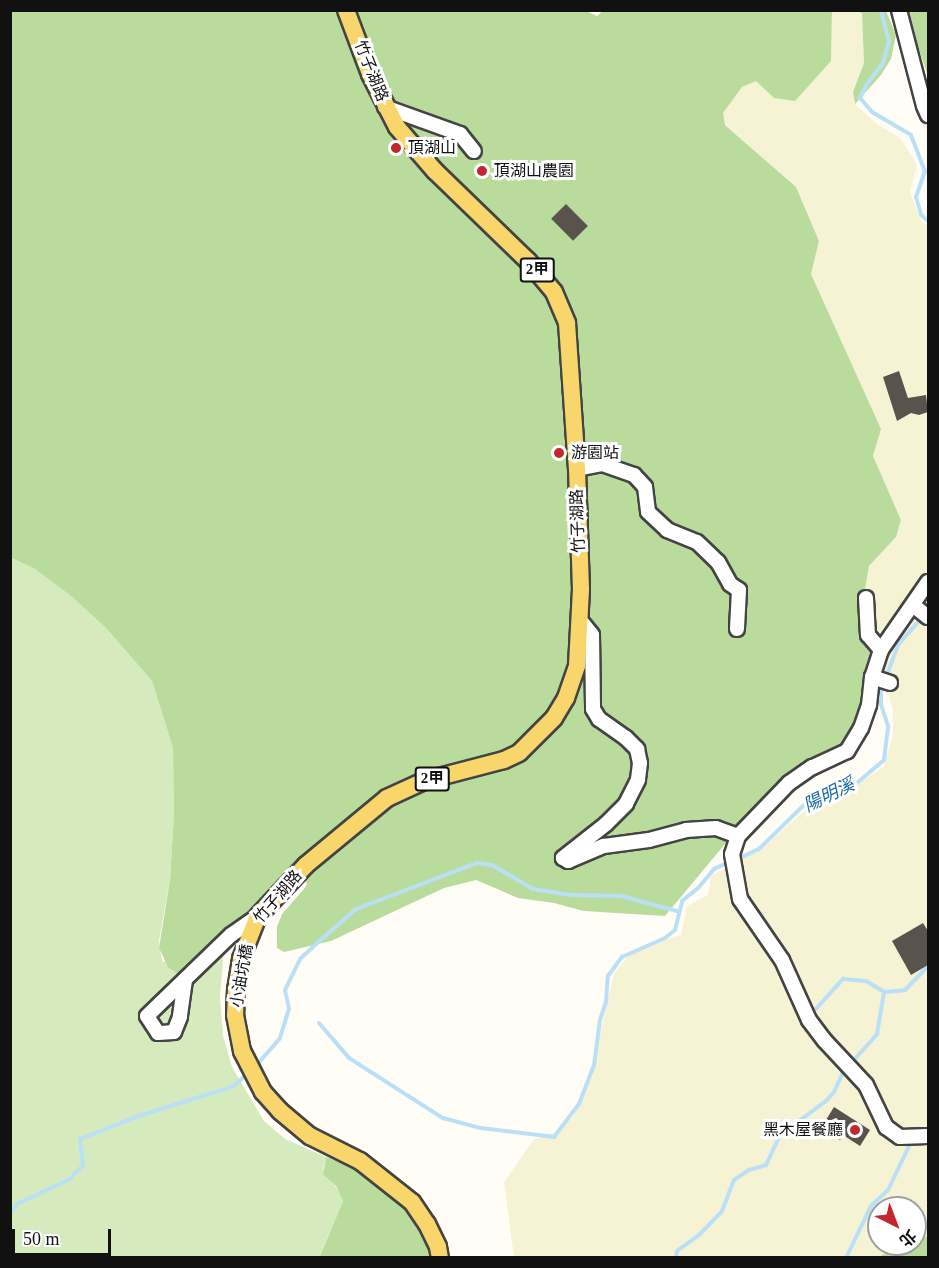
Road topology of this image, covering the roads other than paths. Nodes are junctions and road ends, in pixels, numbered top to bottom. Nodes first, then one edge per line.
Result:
1 (346, 10) edge
2 (899, 10) edge
3 (385, 107) junction
4 (928, 115) edge
5 (474, 151) dead end
6 (577, 469) junction
7 (928, 582) edge
8 (867, 598) dead end
9 (920, 611) edge
10 (580, 620) junction
11 (737, 628) dead end
12 (881, 650) junction
13 (872, 677) junction
14 (890, 683) dead end
15 (738, 836) junction
16 (258, 916) junction
17 (249, 934) joint
18 (185, 981) dead end
19 (928, 1137) edge
20 (440, 1257) edge

1 - 3 main road, 竹子湖路 / 2甲
2 - 4 street
3 - 5 street
3 - 6 main road, 竹子湖路 / 2甲
6 - 10 main road, 竹子湖路 / 2甲
6 - 11 street
7 - 9 street
8 - 12 street
9 - 12 street
10 - 15 street
10 - 16 main road, 竹子湖路 / 2甲
12 - 13 street
13 - 14 street
13 - 15 street
15 - 19 street
16 - 17 main road, 竹子湖路 / 2甲
16 - 18 street
17 - 20 main road, 小油坑橋 / 2甲

